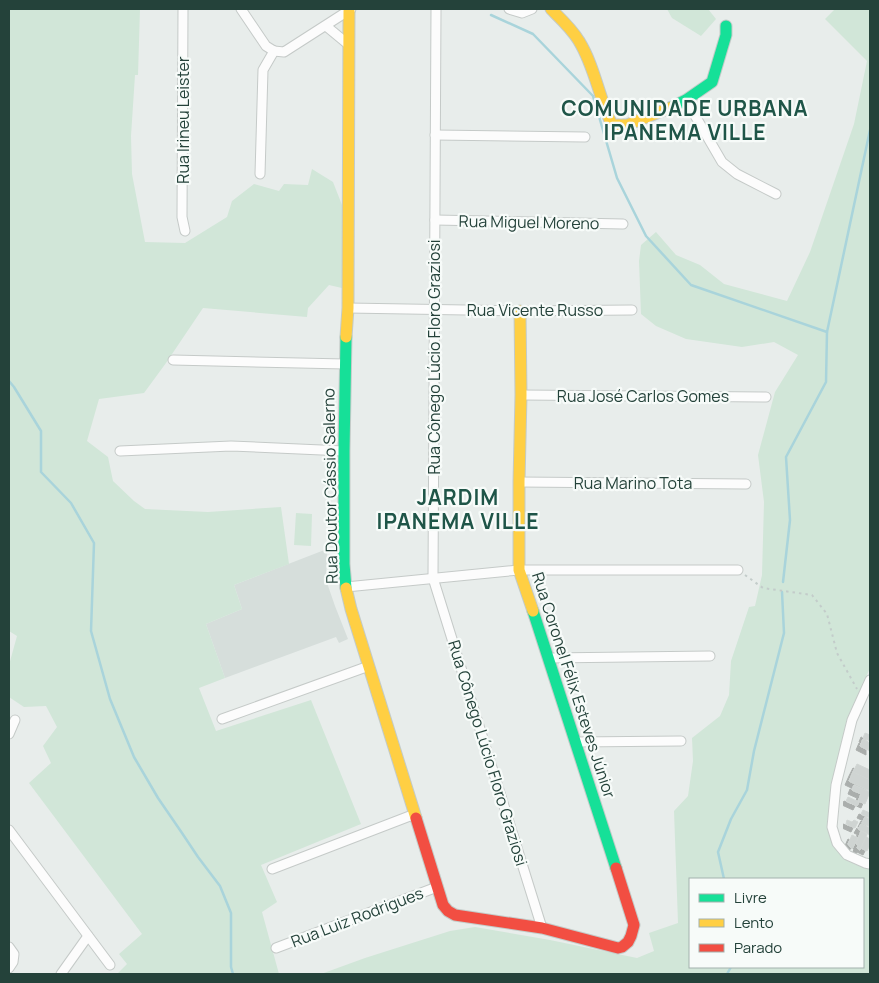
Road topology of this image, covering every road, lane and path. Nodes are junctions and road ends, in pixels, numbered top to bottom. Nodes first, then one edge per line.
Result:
1 (183, 9) edge
2 (241, 9) edge
3 (436, 9) edge
4 (509, 9) edge
5 (532, 9) edge
6 (551, 9) edge
7 (350, 10) edge
8 (326, 26) junction
9 (726, 26) dead end
10 (349, 45) junction
11 (274, 51) junction
12 (686, 100) junction
13 (435, 134) junction
14 (585, 137) dead end
15 (260, 174) dead end
16 (776, 194) dead end
17 (434, 220) junction
18 (624, 224) dead end
19 (185, 231) dead end
20 (348, 308) junction
21 (434, 309) junction
22 (632, 310) dead end
23 (520, 311) junction
24 (172, 360) dead end
25 (345, 364) junction
26 (521, 395) junction
27 (766, 397) dead end
28 (120, 451) dead end
29 (344, 451) junction
30 (519, 482) junction
31 (746, 484) dead end
32 (519, 570) junction
33 (738, 570) joint
34 (433, 578) junction
35 (346, 586) junction
36 (710, 656) dead end
37 (549, 658) junction
38 (369, 666) junction
39 (870, 680) edge
40 (862, 698) junction
41 (222, 719) dead end
42 (15, 720) dead end
43 (9, 734) edge
44 (681, 741) dead end
45 (576, 742) junction
46 (415, 814) junction
47 (9, 830) edge
48 (870, 864) edge
49 (272, 869) dead end
50 (438, 887) junction
51 (542, 928) junction
52 (88, 936) junction
53 (9, 947) edge
54 (276, 948) dead end
55 (110, 965) dead end
56 (9, 968) edge
57 (61, 974) edge

1 - 19 street, Rua Irineu Leister
2 - 11 street
3 - 13 street, Rua Cônego Lúcio Floro Graziosi
4 - 5 street
6 - 12 street
7 - 8 street
7 - 10 street, Rua Doutor Cássio Salerno
8 - 10 street
8 - 11 street
9 - 12 street
10 - 20 street, Rua Doutor Cássio Salerno
11 - 15 street
12 - 16 street
13 - 14 street
13 - 17 street, Rua Cônego Lúcio Floro Graziosi
17 - 18 street, Rua Miguel Moreno
17 - 21 street, Rua Cônego Lúcio Floro Graziosi
20 - 21 street, Rua Vicente Russo
20 - 25 street, Rua Doutor Cássio Salerno
21 - 23 street, Rua Vicente Russo
21 - 34 street, Rua Cônego Lúcio Floro Graziosi
22 - 23 street, Rua Vicente Russo
23 - 26 street, Rua Coronel Félix Esteves Júnior
24 - 25 street
25 - 29 street, Rua Doutor Cássio Salerno
26 - 27 street, Rua José Carlos Gomes
26 - 30 street, Rua Coronel Félix Esteves Júnior
28 - 29 street
29 - 35 street, Rua Doutor Cássio Salerno
30 - 31 street, Rua Marino Tota
30 - 32 street, Rua Coronel Félix Esteves Júnior
32 - 33 street
32 - 34 street
32 - 37 street, Rua Coronel Félix Esteves Júnior
33 - 40 path
34 - 35 street
34 - 51 street, Rua Cônego Lúcio Floro Graziosi
35 - 38 street, Rua Doutor Cássio Salerno
36 - 37 street
37 - 45 street, Rua Coronel Félix Esteves Júnior
38 - 41 street
38 - 46 street, Rua Doutor Cássio Salerno
39 - 40 street
40 - 48 street
42 - 43 street
44 - 45 street
45 - 51 street, Rua Coronel Félix Esteves Júnior
46 - 49 street
46 - 50 street, Rua Doutor Cássio Salerno
47 - 52 street
50 - 51 street, Rua Doutor Cássio Salerno
50 - 54 street, Rua Luiz Rodrigues
52 - 55 street
52 - 57 street
53 - 56 street

